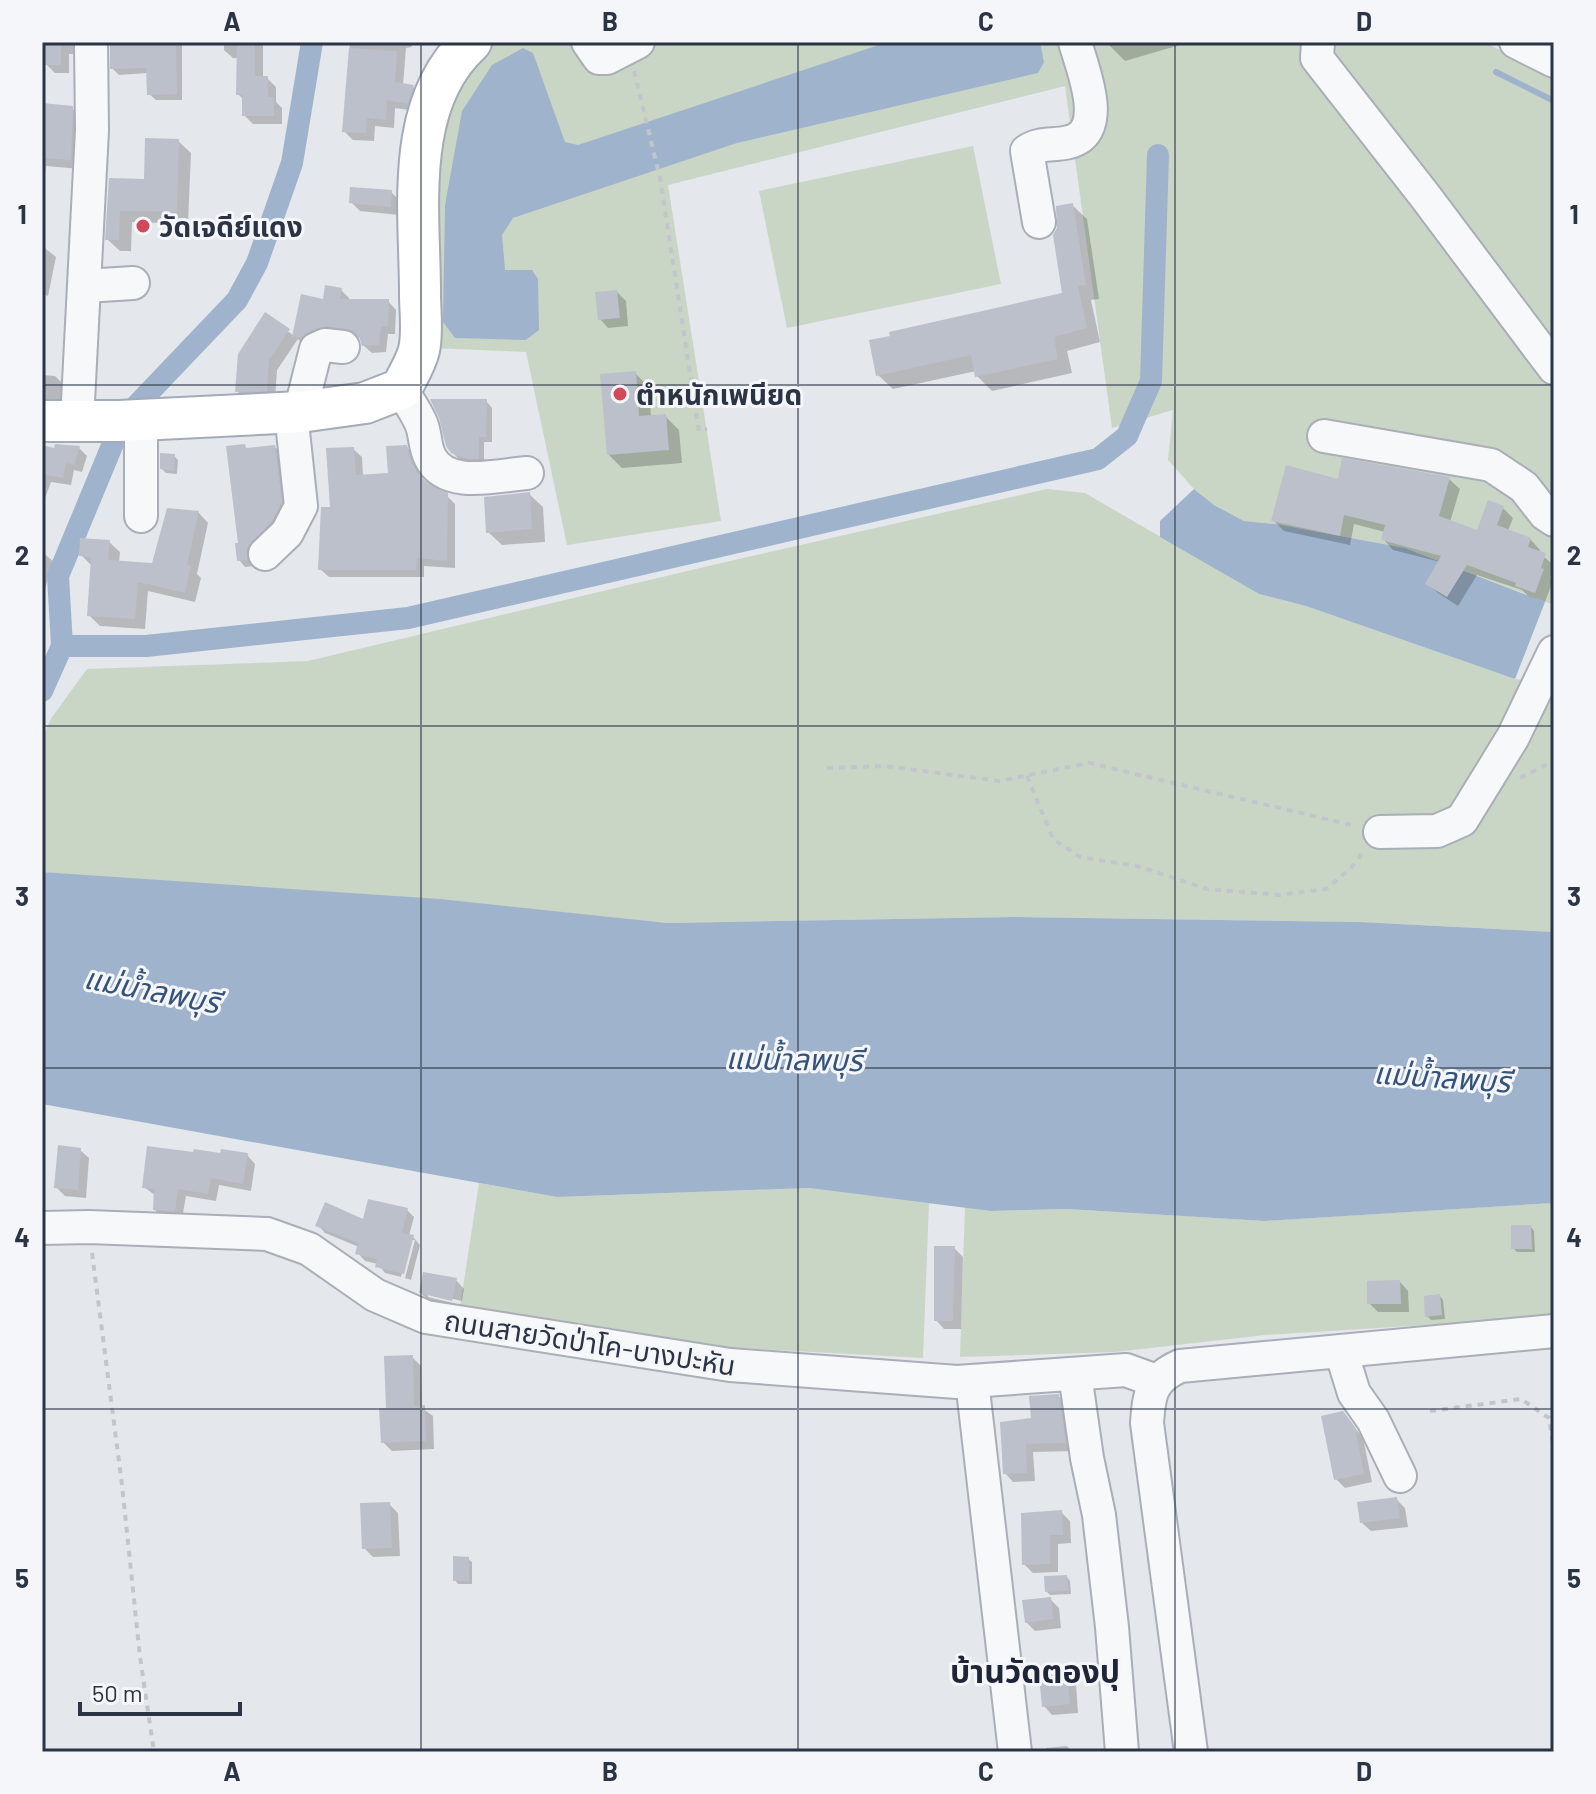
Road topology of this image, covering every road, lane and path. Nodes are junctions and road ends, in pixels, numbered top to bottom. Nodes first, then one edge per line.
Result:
1 (91, 42) edge
2 (588, 42) edge
3 (638, 42) edge
4 (1075, 42) edge
5 (1318, 42) edge
6 (1516, 42) edge
7 (466, 43) edge
8 (1554, 61) edge
9 (640, 95) dead end
10 (1039, 222) dead end
11 (133, 283) dead end
12 (85, 286) junction
13 (343, 347) dead end
14 (1554, 368) edge
15 (401, 389) junction
16 (295, 412) junction
17 (130, 420) junction
18 (59, 421) edge
19 (707, 429) dead end
20 (1324, 436) dead end
21 (527, 473) dead end
22 (141, 516) dead end
23 (1554, 520) edge
24 (276, 544) dead end
25 (1554, 652) edge
26 (827, 768) dead end
27 (1027, 776) junction
28 (1380, 832) junction
29 (89, 1227) junction
30 (42, 1228) edge
31 (1554, 1331) edge
32 (1341, 1351) junction
33 (1075, 1374) junction
34 (972, 1381) junction
35 (1156, 1381) junction
36 (1430, 1411) dead end
37 (1554, 1449) edge
38 (1400, 1476) dead end
39 (154, 1752) edge
40 (1015, 1752) edge
41 (1122, 1752) edge
42 (1191, 1752) edge

1 - 12 street
2 - 3 street
4 - 10 street
5 - 14 street
6 - 8 street
7 - 15 main road
9 - 19 path
11 - 12 street
12 - 18 street
13 - 16 street
15 - 16 main road
15 - 21 street
16 - 17 main road
16 - 24 street
17 - 18 main road
17 - 22 street
20 - 23 street
25 - 28 street
26 - 27 path
27 - 28 path
27 - 28 path
29 - 30 street, ถนนสายวัดป่าโค-บางปะหัน
29 - 34 street, ถนนสายวัดป่าโค-บางปะหัน
29 - 39 path
31 - 32 street
32 - 35 street
32 - 38 street
33 - 34 street, ถนนสายวัดป่าโค-บางปะหัน
33 - 35 street, ถนนสายวัดป่าโค-บางปะหัน
33 - 41 street
34 - 40 street
35 - 42 street
36 - 37 path

